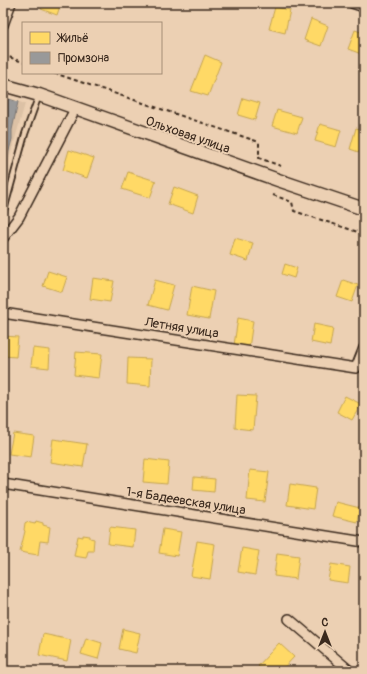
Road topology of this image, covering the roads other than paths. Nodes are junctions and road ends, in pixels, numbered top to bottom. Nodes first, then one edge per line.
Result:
1 (11, 3) edge
2 (352, 3) edge
3 (364, 7) edge
4 (3, 25) edge
5 (3, 85) edge
6 (39, 95) junction
7 (75, 109) junction
8 (364, 209) edge
9 (3, 214) edge
10 (3, 238) edge
11 (3, 312) edge
12 (364, 348) edge
13 (360, 370) edge
14 (3, 484) edge
15 (364, 542) edge
16 (289, 619) dead end
17 (350, 671) edge

1 - 4 street
2 - 3 street
5 - 6 main road, Ольховая улица
6 - 7 main road, Ольховая улица
6 - 9 lane
7 - 8 main road, Ольховая улица
7 - 10 street
11 - 13 street, Летняя улица
12 - 13 street, Летняя улица
14 - 15 street, 1-я Бадеевская улица
16 - 17 street

